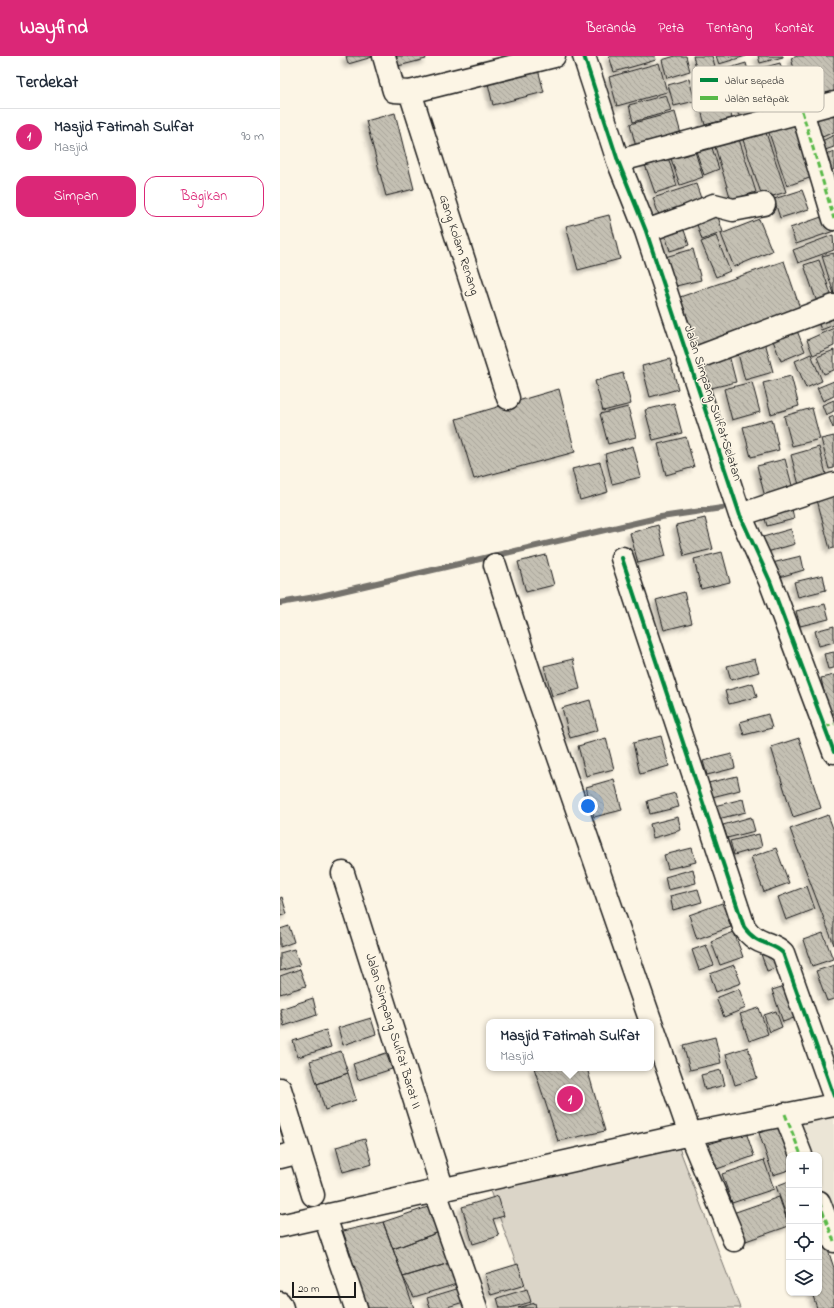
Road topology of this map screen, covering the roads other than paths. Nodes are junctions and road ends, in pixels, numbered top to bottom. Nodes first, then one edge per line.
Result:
1 (384, 56) edge
2 (554, 56) edge
3 (584, 56) edge
4 (410, 92) junction
5 (834, 103) edge
6 (824, 106) edge
7 (802, 112) joint
8 (618, 161) junction
9 (764, 204) dead end
10 (834, 219) edge
11 (646, 230) junction
12 (834, 306) edge
13 (688, 361) junction
14 (508, 398) dead end
15 (834, 484) edge
16 (740, 515) junction
17 (622, 558) dead end
18 (495, 565) dead end
19 (830, 725) edge
20 (834, 752) edge
21 (343, 873) dead end
22 (650, 1019) edge
23 (654, 1031) edge
24 (280, 1089) edge
25 (834, 1096) edge
26 (834, 1105) edge
27 (785, 1114) junction
28 (690, 1134) junction
29 (800, 1152) edge
30 (290, 1155) edge
31 (439, 1191) junction
32 (313, 1195) dead end
33 (822, 1210) edge
34 (325, 1218) junction
35 (280, 1226) edge
36 (734, 1240) dead end
37 (834, 1241) edge
38 (280, 1303) edge
39 (282, 1308) edge
40 (356, 1308) edge
41 (476, 1308) edge

1 - 4 street
2 - 4 street
3 - 8 street, Jalan Simpang Sulfat Selatan
4 - 14 street, Gang Kolam Renang
5 - 6 street
7 - 8 street
7 - 10 street
8 - 11 street, Jalan Simpang Sulfat Selatan
9 - 11 street
11 - 13 street, Jalan Simpang Sulfat Selatan
12 - 13 street
13 - 16 street, Jalan Simpang Sulfat Selatan
15 - 16 street
16 - 19 street, Jalan Simpang Sulfat Selatan
17 - 25 street
18 - 22 street
19 - 20 street, Jalan Simpang Sulfat Selatan
21 - 31 street, Jalan Simpang Sulfat Barat II
23 - 28 street
24 - 30 street
26 - 27 street
27 - 28 street
27 - 29 street
28 - 31 street
28 - 36 street
30 - 32 street
31 - 34 street
31 - 41 street, Jalan Simpang Sulfat Barat II
33 - 37 street
34 - 35 street
34 - 40 street
38 - 39 street

